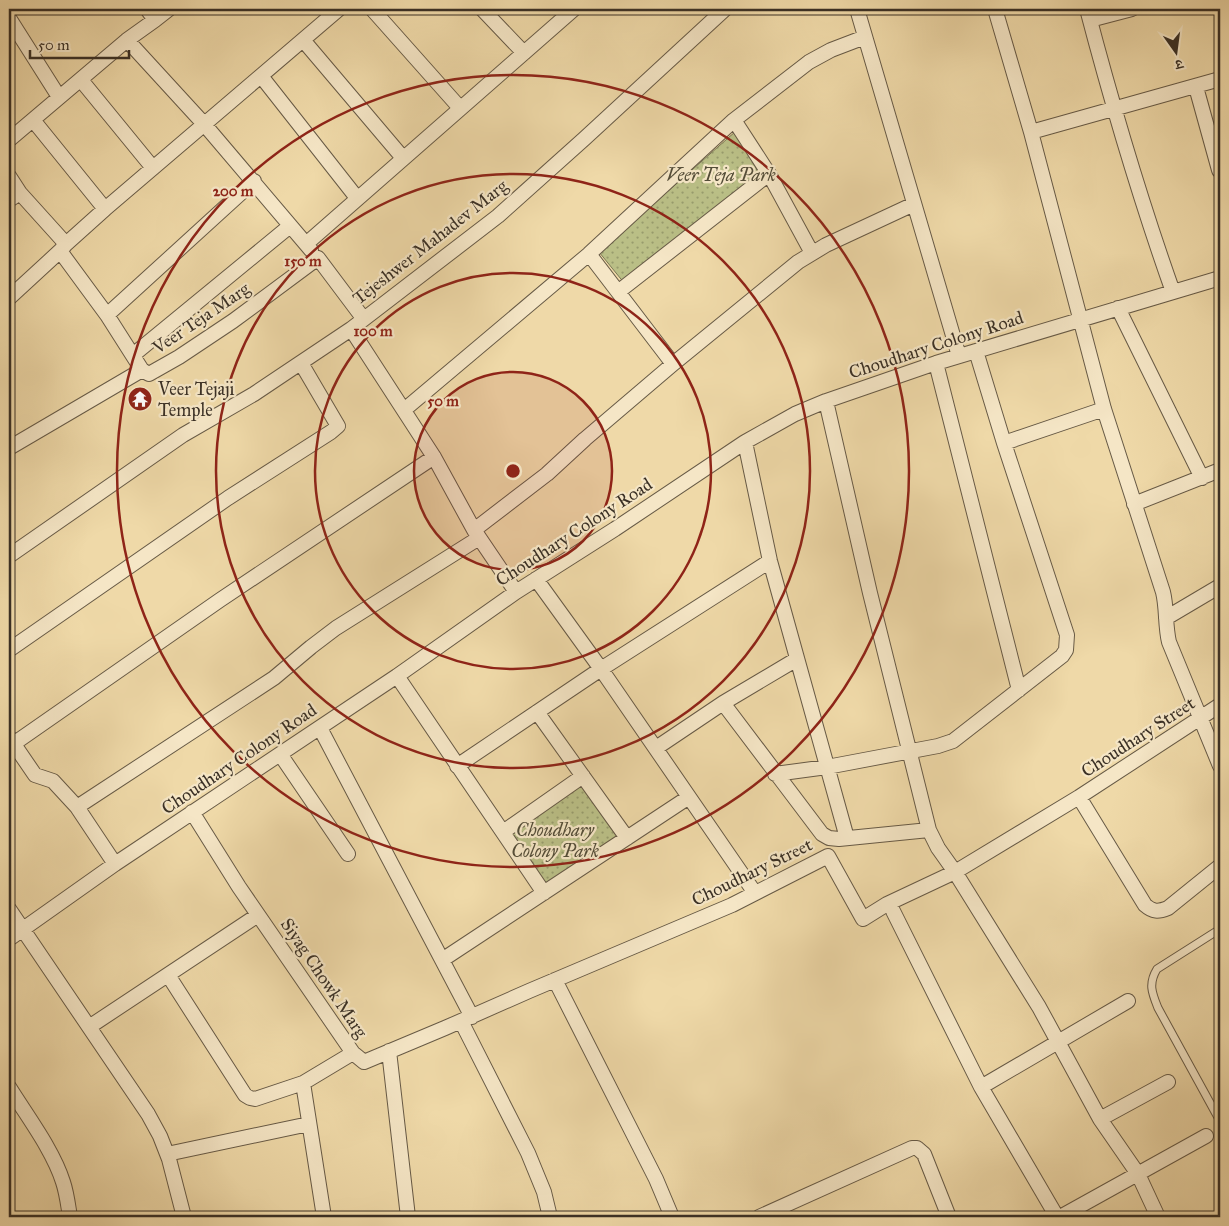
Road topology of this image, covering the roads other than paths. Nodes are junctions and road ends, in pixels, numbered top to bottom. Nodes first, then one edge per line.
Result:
1 (147, 9) edge
2 (169, 9) edge
3 (339, 9) edge
4 (372, 9) edge
5 (482, 9) edge
6 (574, 9) edge
7 (724, 9) edge
8 (856, 9) edge
9 (995, 9) edge
10 (1132, 9) edge
11 (1088, 14) edge
12 (9, 18) edge
13 (155, 20) junction
14 (865, 36) junction
15 (127, 40) junction
16 (302, 40) junction
17 (524, 53) junction
18 (260, 76) junction
19 (1220, 79) edge
20 (81, 80) junction
21 (1196, 87) junction
22 (59, 97) junction
23 (460, 108) junction
24 (1114, 109) junction
25 (33, 120) junction
26 (734, 120) junction
27 (204, 124) junction
28 (1031, 132) junction
29 (9, 140) edge
30 (403, 158) junction
31 (154, 168) junction
32 (1220, 170) edge
33 (769, 174) junction
34 (9, 176) edge
35 (254, 182) junction
36 (14, 197) edge
37 (357, 198) junction
38 (914, 204) junction
39 (105, 209) junction
40 (290, 226) junction
41 (306, 244) junction
42 (63, 248) junction
43 (812, 253) junction
44 (589, 254) junction
45 (318, 258) junction
46 (1220, 278) edge
47 (618, 292) junction
48 (1173, 292) junction
49 (9, 298) edge
50 (1118, 308) junction
51 (107, 315) junction
52 (364, 318) junction
53 (1080, 320) junction
54 (351, 329) junction
55 (976, 351) junction
56 (133, 355) junction
57 (959, 356) junction
58 (301, 362) junction
59 (936, 363) junction
60 (673, 364) junction
61 (142, 370) junction
62 (826, 401) junction
63 (1104, 409) junction
64 (404, 410) junction
65 (745, 442) junction
66 (1004, 443) junction
67 (9, 448) edge
68 (434, 457) junction
69 (1220, 470) edge
70 (1202, 478) junction
71 (1134, 504) junction
72 (476, 534) junction
73 (9, 556) edge
74 (770, 561) junction
75 (536, 579) junction
76 (1220, 586) edge
77 (516, 592) junction
78 (1166, 618) junction
79 (9, 650) edge
80 (797, 659) junction
81 (601, 669) junction
82 (397, 676) junction
83 (1019, 690) junction
84 (723, 703) junction
85 (1220, 705) edge
86 (537, 712) junction
87 (1200, 719) junction
88 (320, 728) junction
89 (10, 742) edge
90 (656, 748) junction
91 (910, 751) junction
92 (280, 754) junction
93 (457, 766) junction
94 (1220, 766) edge
95 (827, 767) junction
96 (775, 774) junction
97 (583, 776) junction
98 (689, 797) junction
99 (1079, 797) junction
100 (77, 807) junction
101 (192, 812) junction
102 (929, 830) junction
103 (502, 832) junction
104 (627, 838) junction
105 (847, 838) junction
106 (348, 854) dead end
107 (115, 864) junction
108 (1220, 866) edge
109 (955, 872) junction
110 (544, 893) junction
111 (755, 893) junction
112 (887, 904) junction
113 (9, 909) edge
114 (255, 917) dead end
115 (23, 929) junction
116 (1220, 929) edge
117 (9, 939) edge
118 (442, 960) junction
119 (168, 974) junction
120 (555, 980) junction
121 (1128, 1001) dead end
122 (467, 1019) junction
123 (89, 1027) junction
124 (1058, 1042) junction
125 (389, 1051) junction
126 (353, 1053) junction
127 (1168, 1082) dead end
128 (303, 1083) junction
129 (982, 1086) junction
130 (9, 1087) edge
131 (1100, 1119) junction
132 (1220, 1121) edge
133 (309, 1124) junction
134 (1206, 1136) dead end
135 (167, 1154) junction
136 (1138, 1174) junction
137 (70, 1217) edge
138 (184, 1217) edge
139 (324, 1217) edge
140 (408, 1217) edge
141 (550, 1217) edge
142 (672, 1217) edge
143 (759, 1217) edge
144 (949, 1217) edge
145 (1059, 1217) edge
146 (1158, 1217) edge

1 - 13 street
2 - 13 street
3 - 16 street
4 - 23 street
5 - 17 street
6 - 17 street
7 - 52 street, Tejeshwer Mahadev Marg
8 - 14 street
9 - 28 street
10 - 11 street
11 - 24 street
12 - 22 street
13 - 15 street
14 - 26 street
14 - 38 street
15 - 20 street
15 - 27 street
16 - 18 street
16 - 30 street
17 - 23 street
18 - 27 street
18 - 37 street
19 - 21 street
20 - 22 street
20 - 31 street
21 - 24 street
21 - 32 street
22 - 25 street
23 - 30 street
24 - 28 street
24 - 48 street
25 - 29 street
25 - 39 street
26 - 33 street
26 - 44 street
27 - 31 street
27 - 35 street
28 - 53 street
30 - 37 street
31 - 39 street
33 - 43 street
33 - 47 street
34 - 36 street, Veer Teja Marg
35 - 40 street
35 - 51 street
36 - 42 street, Veer Teja Marg
37 - 41 street
38 - 43 street
38 - 57 street
39 - 42 street
40 - 41 street
40 - 56 street
41 - 45 street
42 - 49 street
42 - 51 street, Veer Teja Marg
43 - 60 street
44 - 47 street
44 - 64 street
45 - 52 street
45 - 61 street, Veer Teja Marg
46 - 48 street, Choudhary Colony Road
47 - 60 street
48 - 50 street, Choudhary Colony Road
50 - 53 street, Choudhary Colony Road
50 - 70 street
51 - 56 street, Veer Teja Marg
52 - 54 street, Tejeshwer Mahadev Marg
53 - 55 street, Choudhary Colony Road
53 - 63 street
54 - 58 street, Tejeshwer Mahadev Marg
54 - 64 street
55 - 57 street, Choudhary Colony Road
55 - 66 street
56 - 61 street, Veer Teja Marg
57 - 59 street, Choudhary Colony Road
58 - 73 street, Tejeshwer Mahadev Marg
58 - 79 street
59 - 62 street, Choudhary Colony Road
59 - 83 street
60 - 72 street
61 - 67 street
62 - 65 street, Choudhary Colony Road
62 - 91 street
63 - 66 street
63 - 71 street
64 - 68 street
65 - 74 street
65 - 75 street, Choudhary Colony Road
66 - 83 street
68 - 72 street
68 - 89 street
69 - 70 street
70 - 71 street
71 - 78 street
72 - 77 street
72 - 100 street
74 - 80 street
74 - 81 street
75 - 77 street, Choudhary Colony Road
75 - 81 street
76 - 78 street
77 - 82 street, Choudhary Colony Road
78 - 87 street
80 - 84 street
80 - 95 street
81 - 86 street
81 - 90 street
82 - 88 street, Choudhary Colony Road
82 - 93 street
83 - 91 street
84 - 90 street
84 - 96 street
85 - 87 street, Choudhary Street
86 - 93 street
86 - 97 street
87 - 94 street
87 - 99 street, Choudhary Street
88 - 92 street, Choudhary Colony Road
88 - 118 street
89 - 100 street
90 - 98 street
91 - 95 street
91 - 102 street
92 - 101 street, Choudhary Colony Road
92 - 106 street
93 - 103 street
95 - 96 street
95 - 105 street
96 - 105 street
97 - 103 street
97 - 104 street
98 - 104 street
98 - 111 street
99 - 108 street
99 - 109 street, Choudhary Street
100 - 107 street
101 - 107 street, Choudhary Colony Road
101 - 126 street, Siyag Chowk Marg
102 - 105 street
102 - 109 street
103 - 110 street
104 - 110 street
107 - 115 street, Choudhary Colony Road
109 - 112 street, Choudhary Street
109 - 124 street
110 - 118 street
111 - 112 street, Choudhary Street
111 - 120 street, Choudhary Street
112 - 129 street
113 - 115 street
114 - 119 street
115 - 117 street, Choudhary Colony Road
115 - 123 street
116 - 132 lane
118 - 122 street
119 - 123 street
119 - 128 street, Siyag Chowk Marg
120 - 122 street, Choudhary Street
120 - 142 street
121 - 124 street
122 - 125 street, Choudhary Street
122 - 141 street
123 - 135 street
124 - 129 street
124 - 131 street
125 - 126 street, Choudhary Street
125 - 140 street
126 - 128 street, Siyag Chowk Marg
127 - 131 street
128 - 133 street
129 - 145 street
130 - 137 street
131 - 136 street
133 - 135 street
133 - 139 street
134 - 136 street
135 - 138 street
136 - 145 street
136 - 146 street
143 - 144 street

